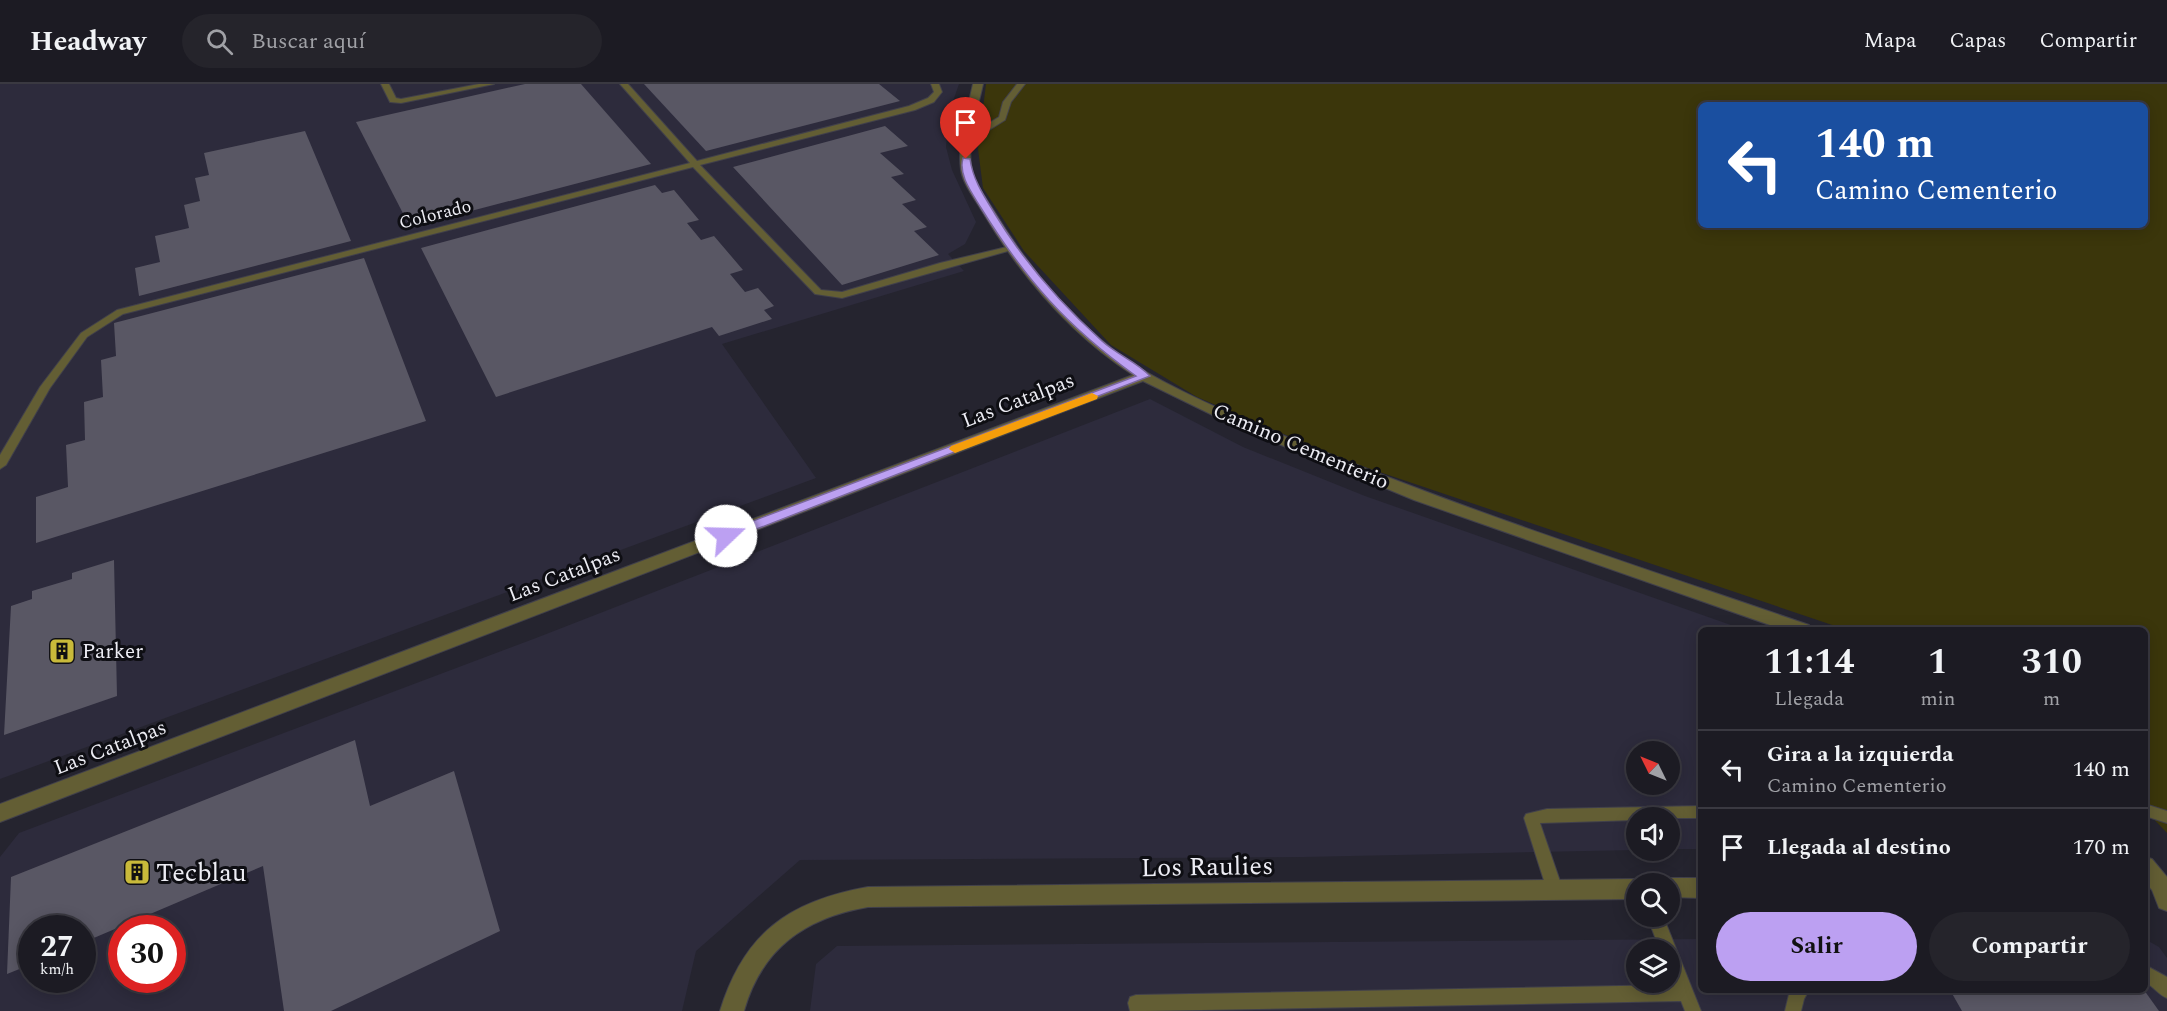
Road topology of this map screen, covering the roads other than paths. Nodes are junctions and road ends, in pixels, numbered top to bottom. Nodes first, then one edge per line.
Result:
1 (385, 84) edge
2 (490, 84) edge
3 (624, 84) edge
4 (935, 84) edge
5 (978, 84) edge
6 (1021, 84) edge
7 (967, 130) junction
8 (696, 165) junction
9 (1011, 249) junction
10 (1144, 376) junction
11 (0, 465) edge
12 (1794, 627) edge
13 (2148, 811) edge
14 (1698, 812) edge
15 (0, 813) edge
16 (2167, 817) edge
17 (2148, 871) edge
18 (1680, 888) edge
19 (1698, 888) edge
20 (1626, 889) edge
21 (2160, 889) edge
22 (1555, 890) junction
23 (2148, 975) edge
24 (1680, 978) edge
25 (2167, 990) edge
26 (1686, 993) junction
27 (1799, 993) edge
28 (732, 1011) edge
29 (1138, 1011) edge
30 (1693, 1011) edge
31 (1793, 1011) edge

1 - 2 lane
3 - 8 lane
4 - 8 lane, Colorado
5 - 7 street, Camino Cementerio
6 - 7 lane
7 - 9 street, Camino Cementerio
8 - 9 lane
8 - 11 lane, Colorado
9 - 10 street, Camino Cementerio
10 - 12 street, Camino Cementerio
10 - 15 street, Las Catalpas
13 - 16 lane
14 - 22 lane
17 - 21 street
18 - 19 street
20 - 22 street, Los Raulies
22 - 28 street, Los Raulies
23 - 25 lane
24 - 26 lane
26 - 29 lane
26 - 30 lane
27 - 31 lane

